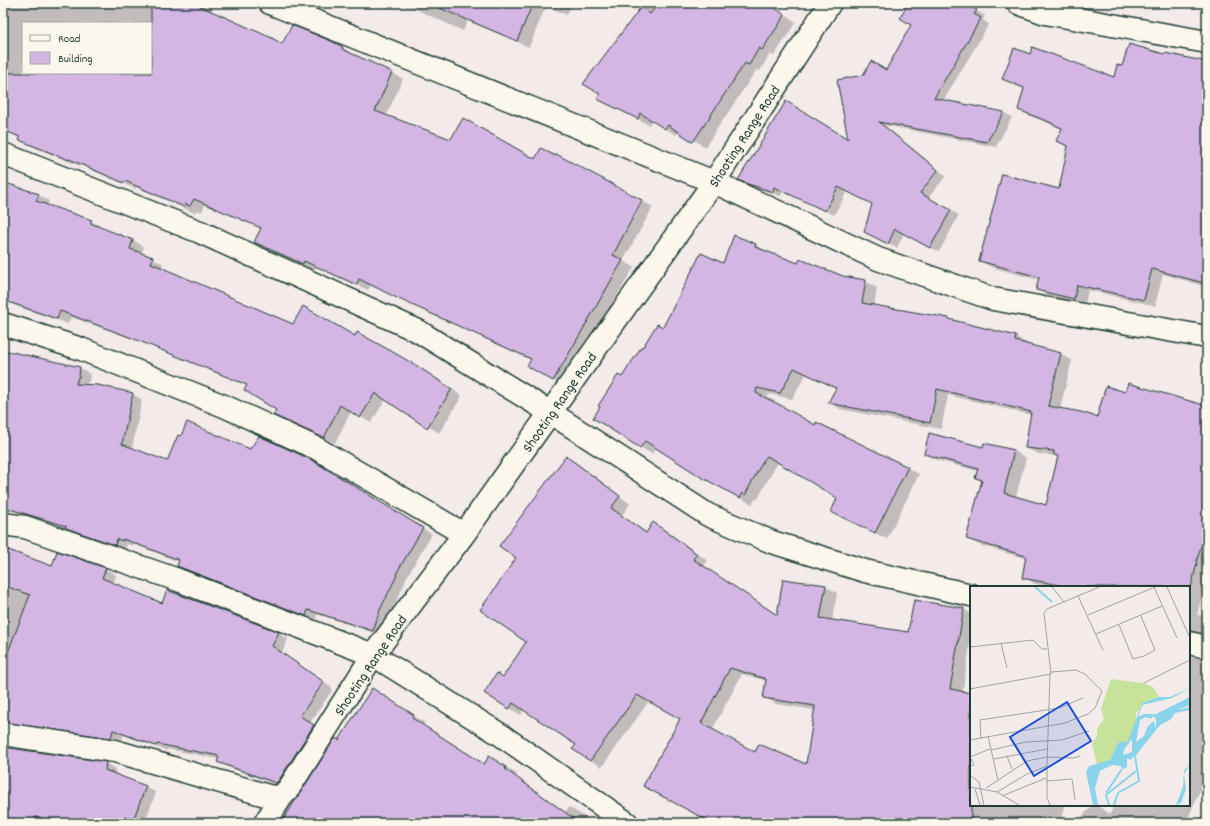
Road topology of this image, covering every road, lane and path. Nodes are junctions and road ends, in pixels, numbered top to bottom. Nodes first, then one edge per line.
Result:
1 (270, 3) edge
2 (830, 3) edge
3 (1018, 3) edge
4 (1207, 42) edge
5 (3, 154) edge
6 (714, 182) junction
7 (3, 324) edge
8 (1207, 337) edge
9 (551, 413) junction
10 (3, 524) edge
11 (464, 534) junction
12 (970, 595) edge
13 (1190, 643) edge
14 (1207, 647) edge
15 (373, 655) junction
16 (3, 734) edge
17 (282, 796) junction
18 (265, 823) edge
19 (628, 823) edge

1 - 6 street
2 - 6 street, Shooting Range Road
3 - 4 street
5 - 9 street
6 - 8 street
6 - 9 street, Shooting Range Road
7 - 11 street
9 - 11 street, Shooting Range Road
9 - 12 street
10 - 15 street
11 - 15 street, Shooting Range Road
13 - 14 street
15 - 17 street, Shooting Range Road
15 - 19 street
16 - 17 street
17 - 18 street, Shooting Range Road

